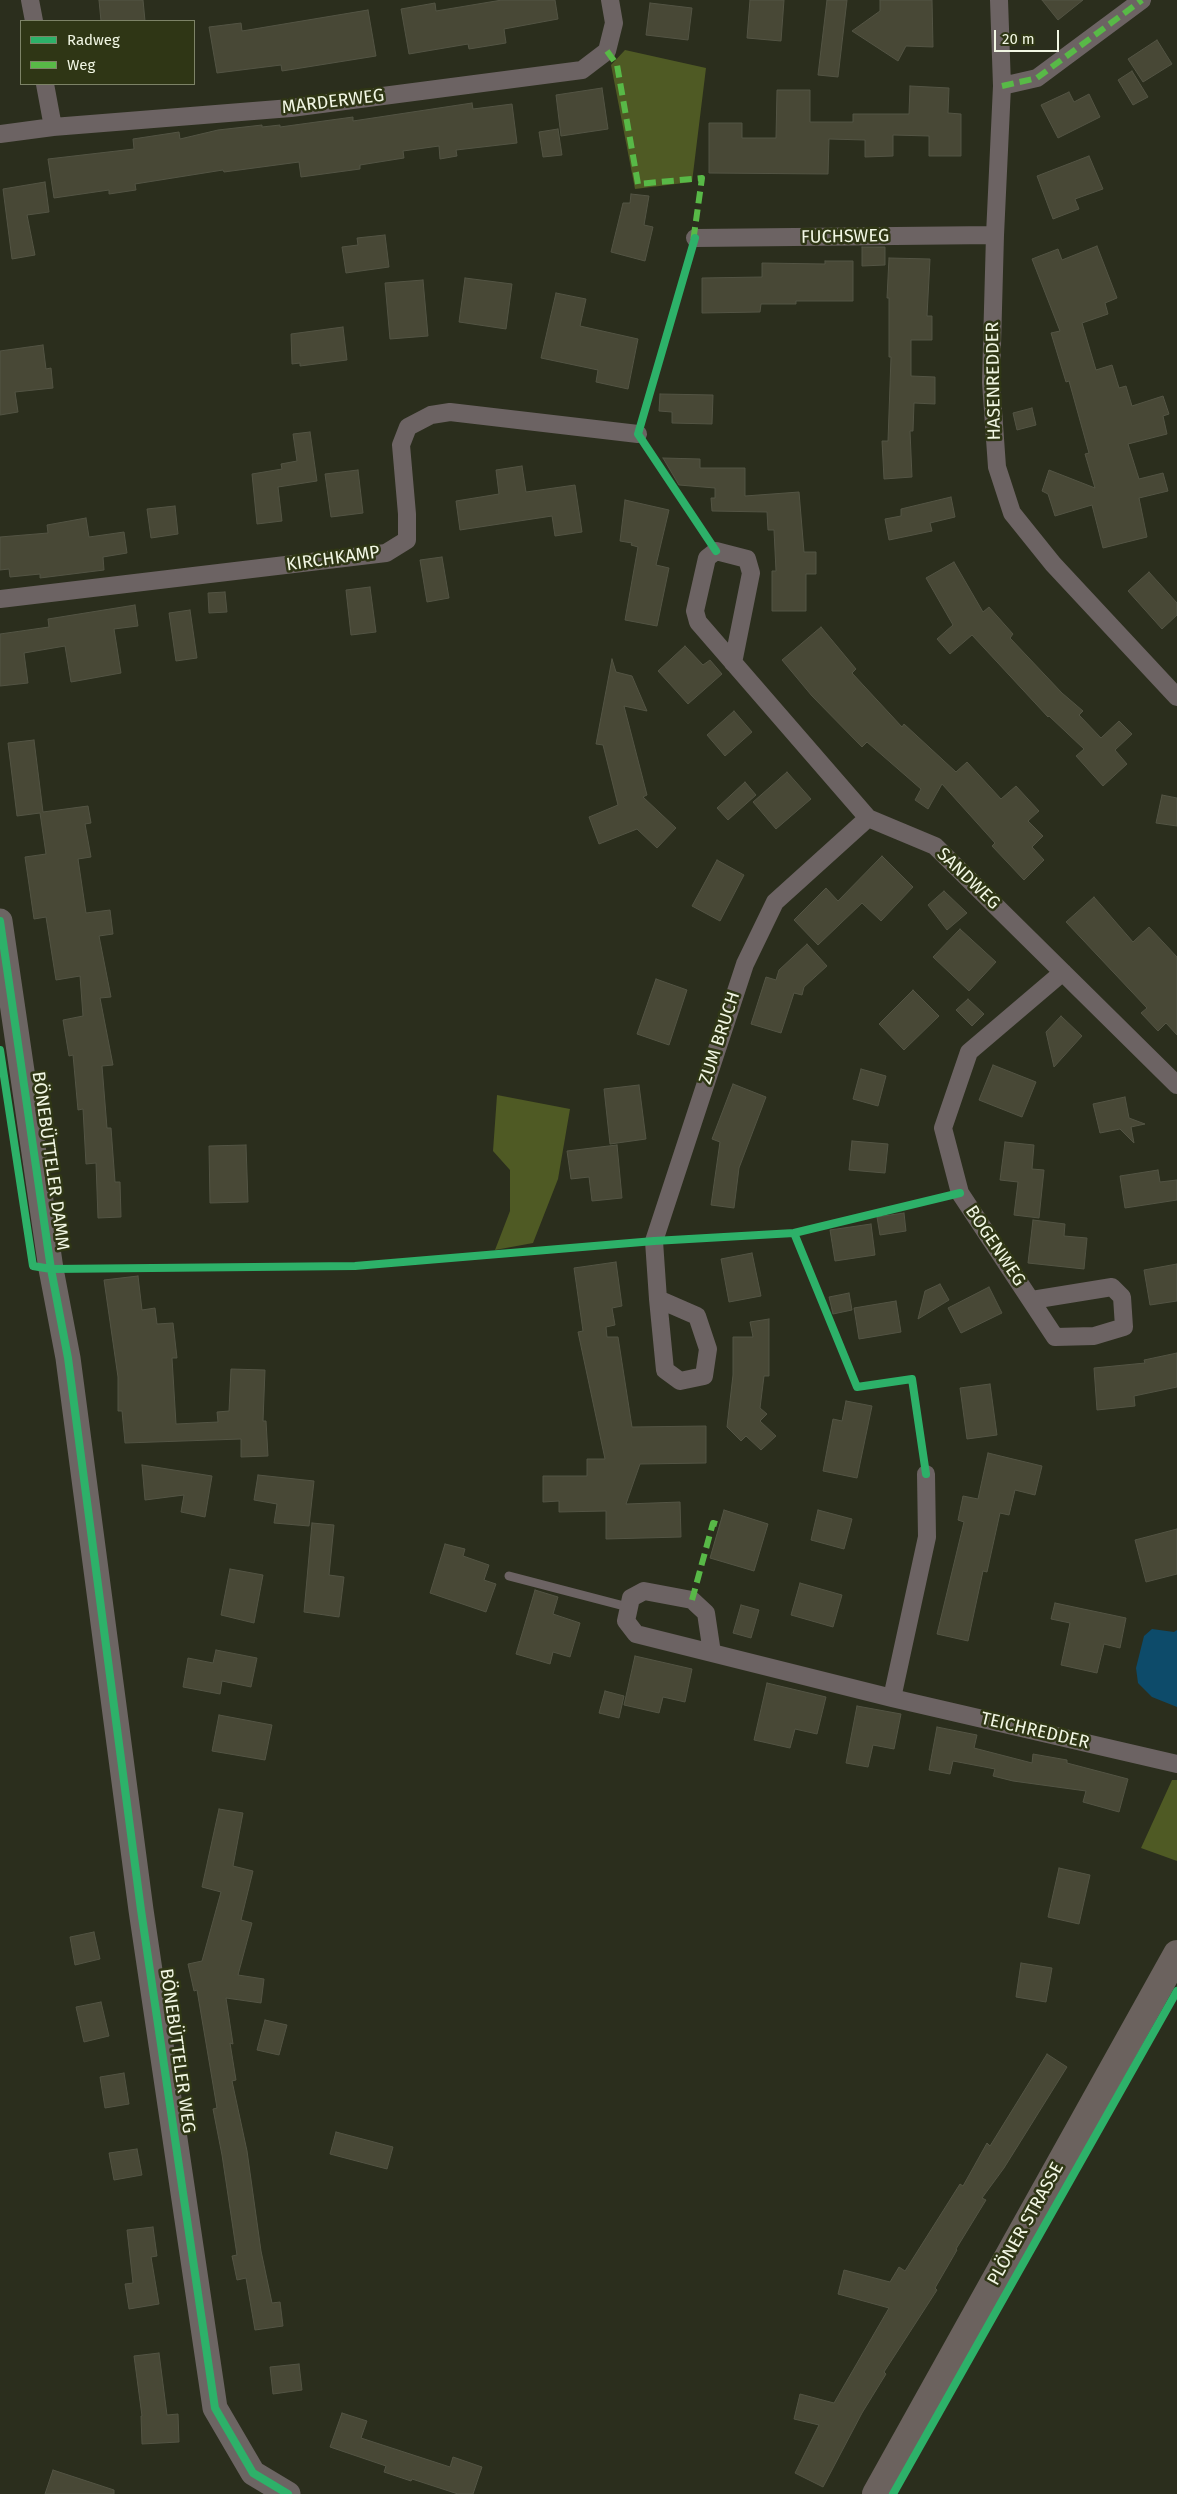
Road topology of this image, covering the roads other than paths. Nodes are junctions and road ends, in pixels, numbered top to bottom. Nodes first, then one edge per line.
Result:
1 (30, 0) edge
2 (610, 0) edge
3 (999, 0) edge
4 (1142, 0) edge
5 (34, 20) edge
6 (45, 85) edge
7 (1002, 86) junction
8 (53, 127) junction
9 (0, 134) edge
10 (994, 235) junction
11 (694, 238) dead end
12 (638, 434) dead end
13 (0, 599) edge
14 (733, 663) junction
15 (1177, 697) edge
16 (868, 818) junction
17 (0, 921) edge
18 (1063, 972) junction
19 (1177, 1085) edge
20 (658, 1299) junction
21 (1032, 1300) junction
22 (926, 1474) dead end
23 (509, 1576) dead end
24 (96, 1582) joint
25 (628, 1606) junction
26 (712, 1653) junction
27 (892, 1698) junction
28 (1177, 1764) edge
29 (1177, 1954) edge
30 (288, 2494) edge
31 (876, 2494) edge

1 - 5 street
2 - 8 street, MARDERWEG
3 - 7 street, HASENREDDER
4 - 7 street
6 - 8 street
7 - 10 street, HASENREDDER
8 - 9 street, MARDERWEG
10 - 11 street, FUCHSWEG
10 - 15 street, HASENREDDER
12 - 13 street, KIRCHKAMP
14 - 14 street, SANDWEG
14 - 16 street, SANDWEG
16 - 18 street, SANDWEG
16 - 20 street, ZUM BRUCH
17 - 24 street, BÖNEBÜTTELER DAMM
18 - 19 street, SANDWEG
18 - 21 street, BOGENWEG
20 - 20 street, ZUM BRUCH
21 - 21 street, BOGENWEG
22 - 27 street
23 - 25 lane
24 - 30 street, BÖNEBÜTTELER WEG
25 - 26 street, TEICHREDDER
25 - 26 street
26 - 27 street, TEICHREDDER
27 - 28 street, TEICHREDDER
29 - 31 main road, PLÖNER STRASSE

